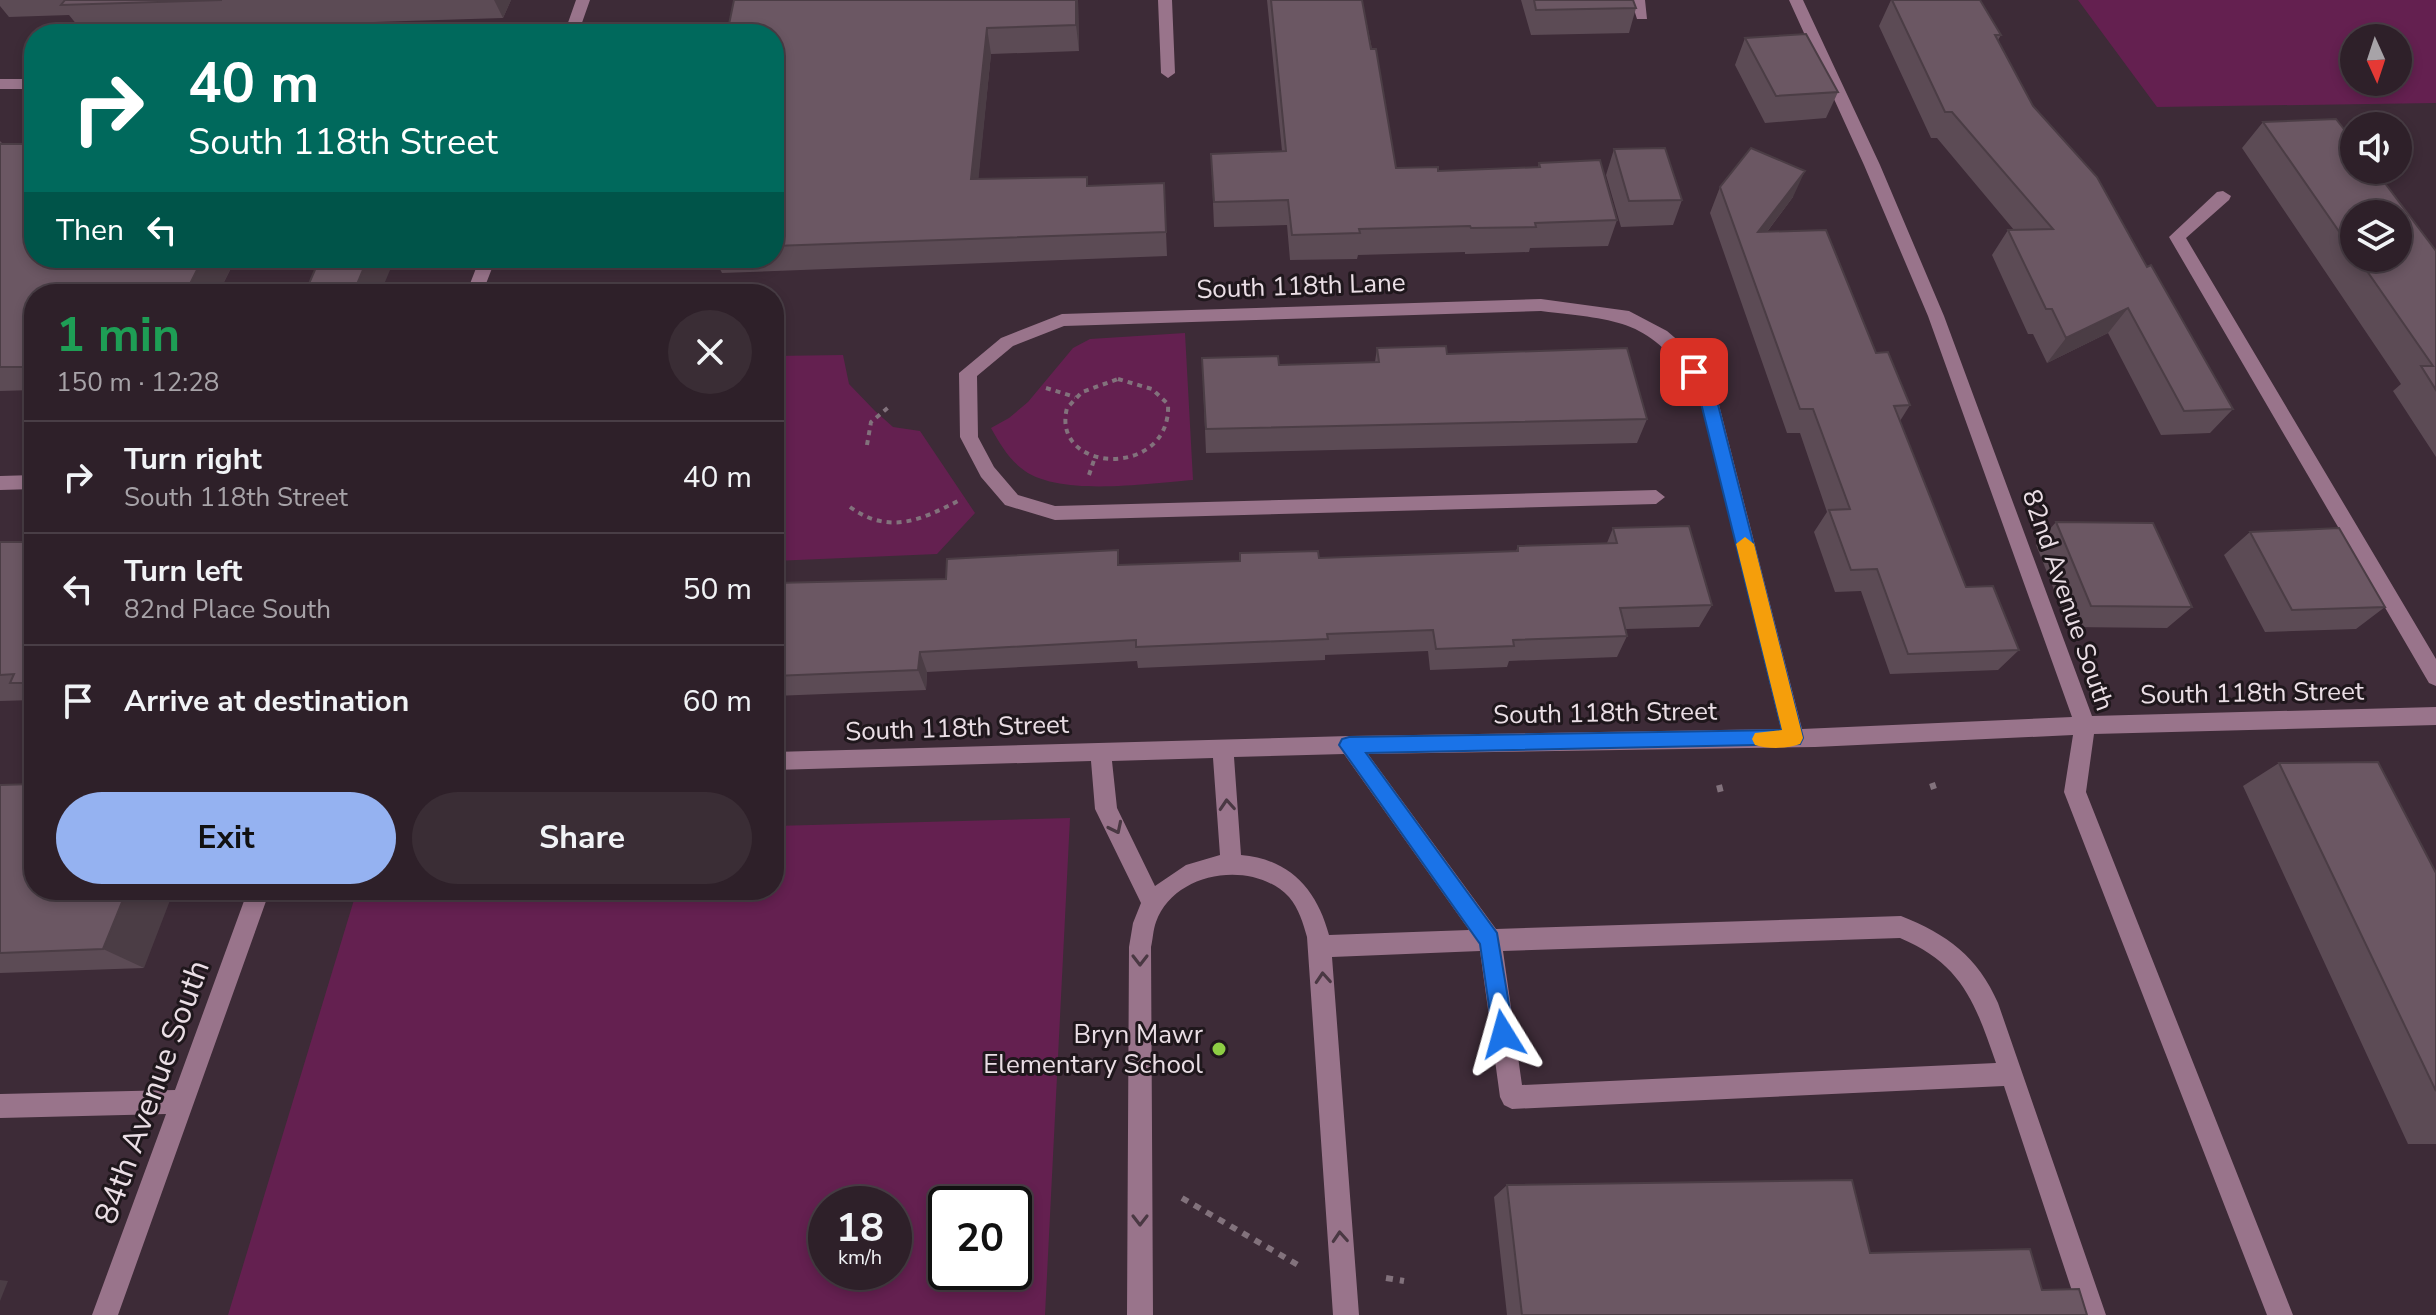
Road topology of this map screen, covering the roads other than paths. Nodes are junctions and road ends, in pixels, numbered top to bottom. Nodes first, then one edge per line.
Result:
1 (583, 0) edge
2 (1165, 0) edge
3 (1638, 0) edge
4 (1796, 0) edge
5 (1642, 16) dead end
6 (575, 24) edge
7 (1168, 73) dead end
8 (0, 84) edge
9 (24, 84) edge
10 (2223, 196) dead end
11 (24, 482) edge
12 (0, 483) edge
13 (1656, 497) dead end
14 (2436, 677) edge
15 (2436, 716) edge
16 (2085, 725) junction
17 (1794, 738) junction
18 (1349, 745) junction
19 (1223, 749) junction
20 (1101, 752) junction
21 (784, 761) edge
22 (1231, 862) junction
23 (255, 900) edge
24 (1154, 906) junction
25 (1490, 940) junction
26 (1320, 946) junction
27 (2012, 1074) junction
28 (182, 1102) junction
29 (0, 1106) edge
30 (105, 1315) edge
31 (1140, 1315) edge
32 (1346, 1315) edge
33 (2093, 1315) edge
34 (2280, 1315) edge

1 - 6 street
2 - 7 street
3 - 5 street
4 - 16 street, 82nd Avenue South
8 - 9 street
10 - 14 street
11 - 12 street
13 - 17 street, South 118th Lane
15 - 16 street, South 118th Street
16 - 17 street, South 118th Street
16 - 34 street, 82nd Avenue South
17 - 18 street, South 118th Street
18 - 19 street, South 118th Street
18 - 25 street
19 - 20 street, South 118th Street
22 -> 19 street
20 - 21 street, South 118th Street
20 -> 24 street
22 - 24 street
22 - 26 street
23 - 28 street, 84th Avenue South
24 -> 31 street
25 - 26 street
25 - 27 street
25 - 27 street
32 -> 26 street
27 - 33 street
28 - 29 street
28 - 30 street, 84th Avenue South

